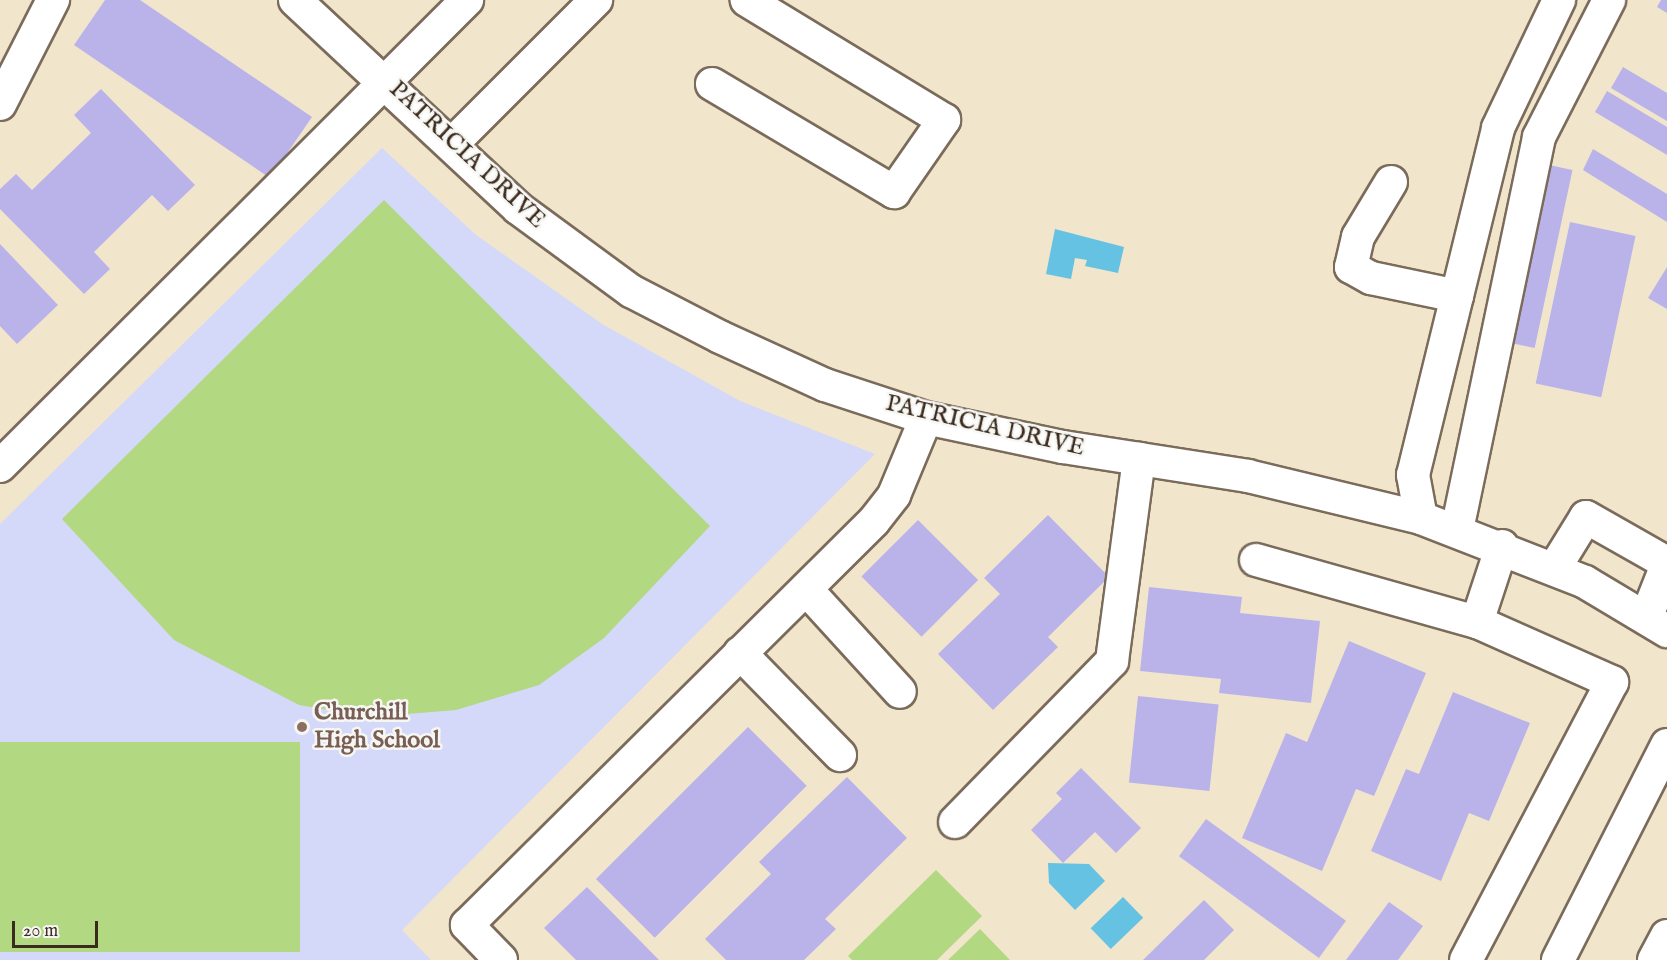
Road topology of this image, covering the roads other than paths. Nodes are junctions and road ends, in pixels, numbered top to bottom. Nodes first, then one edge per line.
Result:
1 (52, 0) edge
2 (295, 0) edge
3 (467, 0) edge
4 (596, 0) edge
5 (747, 0) edge
6 (1559, 0) edge
7 (1609, 0) edge
8 (385, 80) junction
9 (712, 84) dead end
10 (0, 104) edge
11 (452, 144) junction
12 (1391, 182) dead end
13 (1457, 296) junction
14 (926, 418) junction
15 (1138, 459) junction
16 (0, 466) edge
17 (1421, 518) junction
18 (1457, 531) junction
19 (1502, 546) junction
20 (1256, 560) dead end
21 (1667, 564) edge
22 (1554, 569) junction
23 (806, 589) junction
24 (1477, 622) junction
25 (1657, 624) edge
26 (740, 653) junction
27 (900, 692) dead end
28 (1667, 745) edge
29 (840, 755) dead end
30 (955, 822) dead end
31 (1667, 936) edge
32 (501, 960) edge
33 (1466, 960) edge
34 (1558, 960) edge
35 (1654, 960) edge

1 - 10 street
2 - 8 street, PATRICIA DRIVE
3 - 8 street
4 - 11 street
5 - 9 street
6 - 13 street
7 - 18 street
8 - 11 street, PATRICIA DRIVE
8 - 16 street
11 - 14 street, PATRICIA DRIVE
12 - 13 street
13 - 17 street
14 - 15 street, PATRICIA DRIVE
14 - 23 street
15 - 17 street, PATRICIA DRIVE
15 - 30 street
17 - 18 street, PATRICIA DRIVE
18 - 19 street, PATRICIA DRIVE
19 - 22 street, PATRICIA DRIVE
19 - 24 street
20 - 24 street
21 - 22 street
21 - 25 street
22 - 25 street, PATRICIA DRIVE
23 - 26 street
23 - 27 street
24 - 33 street
26 - 29 street
26 - 32 street
28 - 34 street
31 - 35 street

